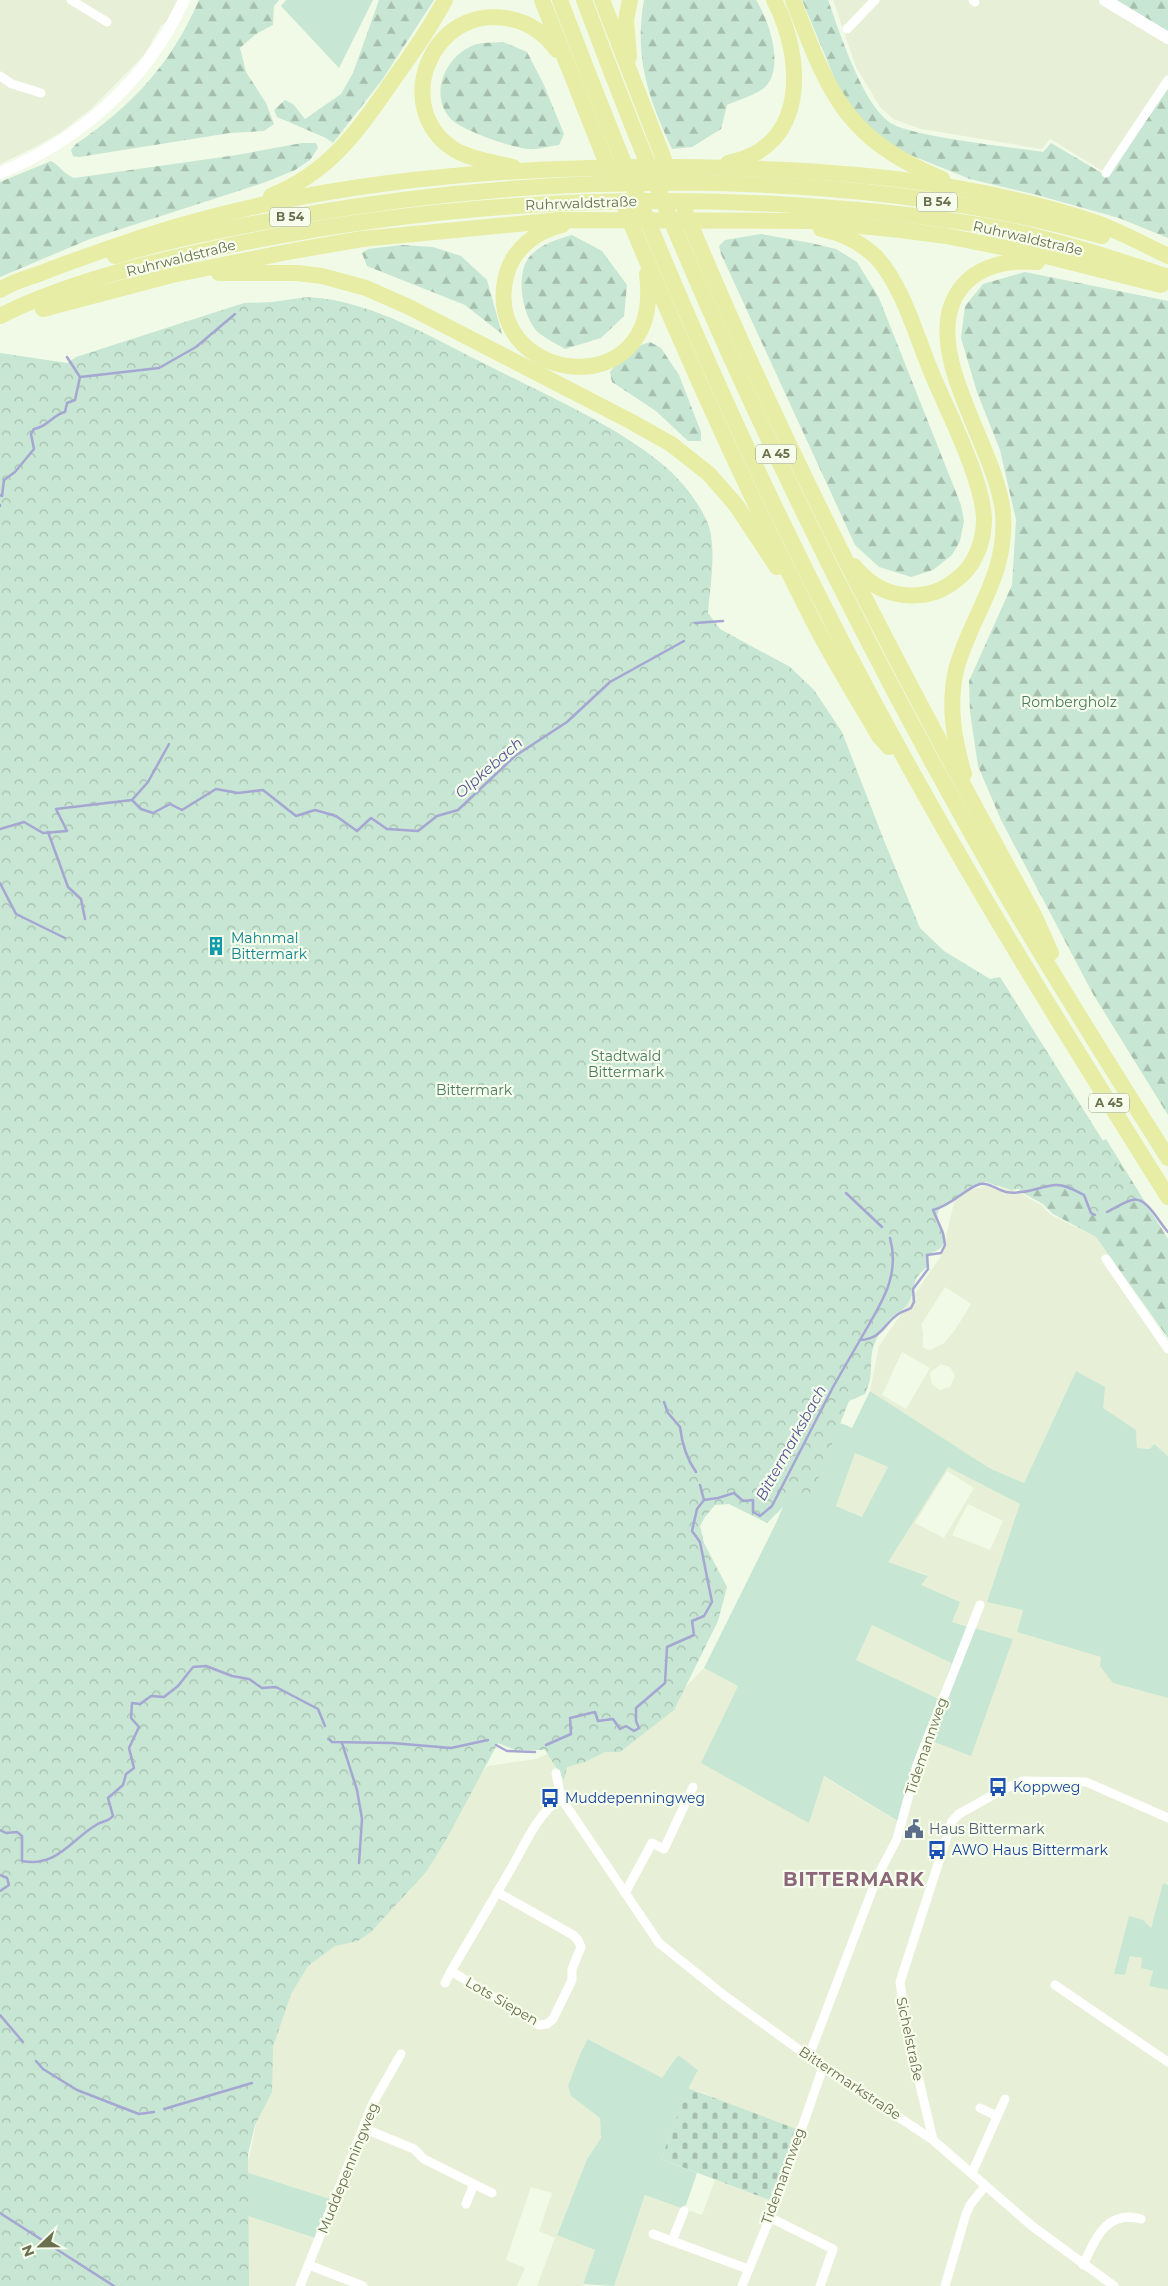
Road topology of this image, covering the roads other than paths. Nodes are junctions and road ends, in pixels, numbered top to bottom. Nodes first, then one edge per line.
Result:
1 (71, 0) edge
2 (184, 0) edge
3 (445, 0) edge
4 (542, 0) edge
5 (560, 0) edge
6 (584, 0) edge
7 (602, 0) edge
8 (630, 0) edge
9 (774, 0) edge
10 (793, 0) edge
11 (875, 0) edge
12 (1105, 0) edge
13 (107, 22) dead end
14 (847, 29) dead end
15 (1168, 38) edge
16 (0, 76) edge
17 (572, 77) junction
18 (1168, 80) edge
19 (41, 93) dead end
20 (640, 102) junction
21 (694, 167) junction
22 (530, 171) junction
23 (0, 173) edge
24 (1106, 173) dead end
25 (973, 190) junction
26 (237, 210) junction
27 (604, 220) junction
28 (774, 222) junction
29 (640, 245) junction
30 (1168, 256) edge
31 (1090, 268) junction
32 (172, 276) junction
33 (1168, 277) edge
34 (1168, 288) edge
35 (0, 290) edge
36 (0, 296) edge
37 (0, 318) edge
38 (833, 538) junction
39 (814, 623) junction
40 (919, 786) junction
41 (982, 818) junction
42 (1011, 888) junction
43 (1168, 1158) edge
44 (1168, 1197) edge
45 (1106, 1259) dead end
46 (1168, 1349) edge
47 (980, 1604) dead end
48 (556, 1773) dead end
49 (693, 1787) dead end
50 (561, 1798) junction
51 (1168, 1818) edge
52 (497, 1892) junction
53 (625, 1893) junction
54 (451, 1971) junction
55 (445, 1983) dead end
56 (1055, 1985) dead end
57 (401, 2054) dead end
58 (809, 2056) junction
59 (1168, 2062) edge
60 (823, 2067) junction
61 (1005, 2099) dead end
62 (980, 2108) dead end
63 (997, 2116) junction
64 (363, 2128) junction
65 (933, 2140) junction
66 (972, 2174) junction
67 (474, 2184) junction
68 (985, 2186) junction
69 (492, 2193) dead end
70 (466, 2204) dead end
71 (684, 2211) dead end
72 (770, 2217) junction
73 (1141, 2220) dead end
74 (653, 2234) dead end
75 (672, 2241) junction
76 (309, 2265) junction
77 (1083, 2265) junction
78 (748, 2269) junction
79 (300, 2286) edge
80 (363, 2286) edge
81 (742, 2286) edge
82 (820, 2286) edge
83 (945, 2286) edge
84 (1114, 2286) edge

1 - 13 street
2 - 23 street
3 - 26 highway
4 - 17 highway
5 - 40 highway, A 45
6 - 42 highway, A 45
7 - 20 highway
8 - 20 highway
9 - 21 highway
10 - 25 highway
11 - 14 street
12 - 15 street
16 - 19 street
17 - 22 highway
17 - 29 highway
18 - 24 street
20 - 38 highway
21 - 22 highway
21 - 25 highway
22 - 26 highway
25 - 30 highway
26 - 35 highway
27 - 28 highway
27 - 29 highway
27 - 32 highway
28 - 31 highway
28 - 38 highway
29 - 39 highway
30 - 36 highway, B 54
31 - 34 highway
31 - 41 highway
32 - 37 highway
32 - 39 highway
33 - 37 highway, Ruhrwaldstraße / B 54
38 - 41 highway
39 - 40 highway
40 - 44 highway, A 45
41 - 42 highway
42 - 43 highway, A 45
45 - 46 street
47 - 58 street, Tidemannweg
48 - 50 street, Bittermarkstraße
49 - 53 street
50 - 52 street, Lots Siepen
50 - 53 street, Bittermarkstraße
51 - 65 street, Sichelstraße
52 - 54 street, Lots Siepen
52 - 54 street, Lots Siepen
53 - 58 street, Bittermarkstraße
54 - 55 street, Lots Siepen
56 - 59 street
57 - 64 street, Muddepenningweg
58 - 60 street, Bittermarkstraße
60 - 65 street, Bittermarkstraße
60 - 72 street, Tidemannweg
61 - 63 street
62 - 63 street
63 - 66 street
64 - 67 street
64 - 76 street, Muddepenningweg
65 - 66 street, Bittermarkstraße
66 - 68 street, Bittermarkstraße
67 - 69 street
67 - 70 street
68 - 77 street, Bittermarkstraße
68 - 83 street
71 - 75 street
72 - 78 street, Tidemannweg
72 - 82 street
73 - 77 street
74 - 75 street
75 - 78 street
76 - 79 street, Muddepenningweg
76 - 80 street
77 - 84 street, Bittermarkstraße
78 - 81 street, Tidemannweg

